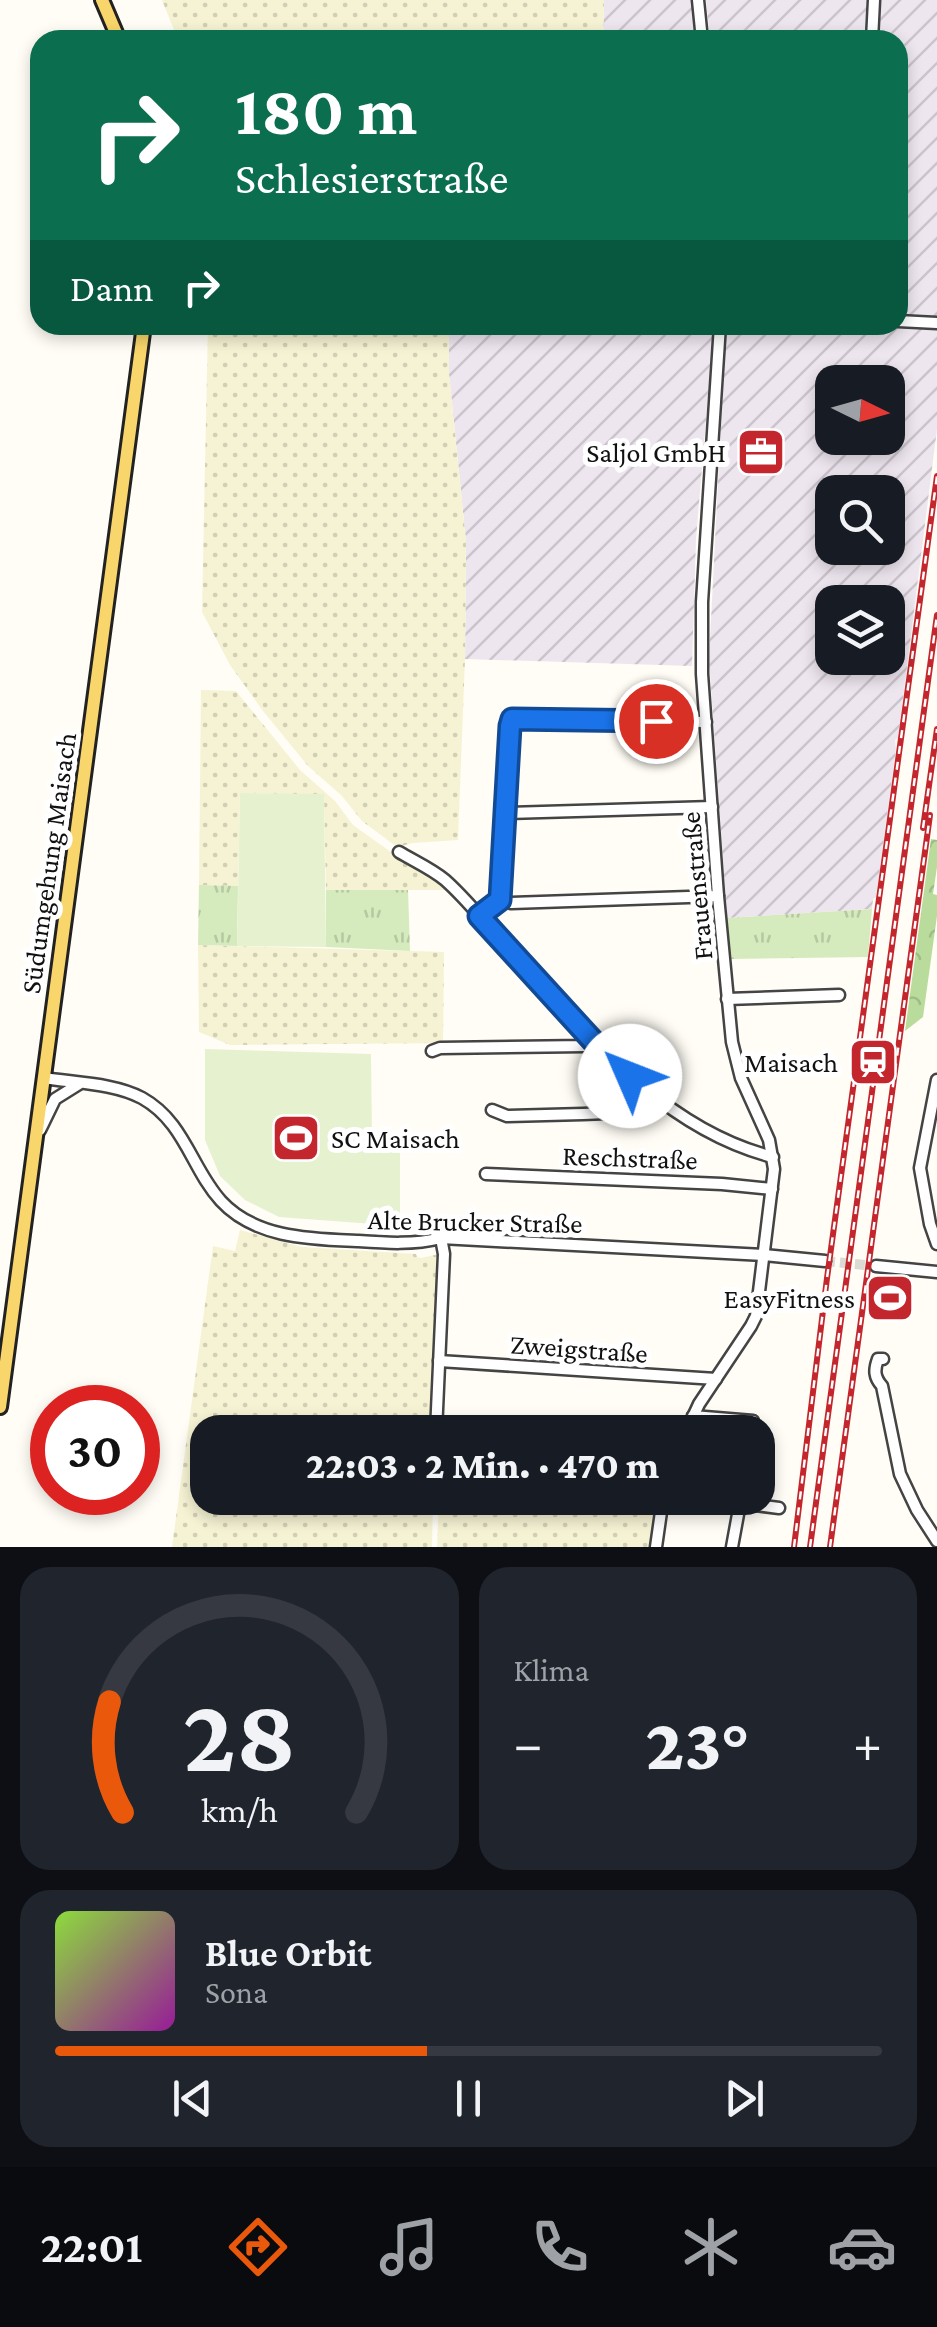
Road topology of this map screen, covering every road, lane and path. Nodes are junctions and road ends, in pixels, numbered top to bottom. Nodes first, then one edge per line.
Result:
1 (102, 0) edge
2 (698, 0) edge
3 (874, 0) edge
4 (115, 30) edge
5 (701, 30) edge
6 (872, 30) edge
7 (908, 323) edge
8 (937, 324) edge
9 (143, 335) edge
10 (719, 335) edge
11 (706, 722) junction
12 (712, 806) junction
13 (506, 813) junction
14 (400, 852) dead end
15 (718, 896) junction
16 (500, 900) junction
17 (479, 916) junction
18 (839, 995) dead end
19 (727, 999) junction
20 (594, 1042) junction
21 (432, 1051) dead end
22 (44, 1078) junction
23 (937, 1080) edge
24 (80, 1084) junction
25 (664, 1103) junction
26 (492, 1110) dead end
27 (35, 1142) junction
28 (773, 1157) junction
29 (486, 1174) dead end
30 (772, 1189) junction
31 (441, 1238) junction
32 (937, 1244) edge
33 (764, 1255) junction
34 (824, 1260) tunnel mouth
35 (876, 1266) tunnel mouth
36 (937, 1272) edge
37 (883, 1359) dead end
38 (440, 1361) junction
39 (716, 1379) junction
40 (0, 1406) edge
41 (437, 1415) edge
42 (694, 1415) edge
43 (775, 1507) edge
44 (778, 1508) dead end
45 (661, 1515) edge
46 (737, 1515) edge
47 (931, 1525) edge
48 (937, 1541) edge
49 (656, 1547) edge
50 (732, 1547) edge

1 - 4 main road
2 - 5 street
3 - 6 street
7 - 8 street
9 - 22 main road, Südumgehung Maisach
10 - 11 street, Frauenstraße
11 - 12 street, Frauenstraße
11 - 13 street
12 - 13 street
12 - 15 street, Frauenstraße
13 - 16 street
14 - 17 street
15 - 16 street
15 - 19 street, Frauenstraße
16 - 17 street
17 - 20 street
18 - 19 street
19 - 28 street, Frauenstraße
20 - 21 street
20 - 25 street
22 - 24 street, Alte Brucker Straße
22 - 27 main road, Südumgehung Maisach
23 - 32 street
24 - 27 street
24 - 31 street, Alte Brucker Straße
25 - 26 street
25 - 28 street
27 - 40 main road, Südumgehung Maisach
28 - 30 street, Frauenstraße
29 - 30 street, Reschstraße
30 - 33 street, Frauenstraße
31 - 33 street, Alte Brucker Straße
31 - 38 street
33 - 34 street, Alte Brucker Straße
33 - 39 street, Frauenstraße
35 - 36 street
37 - 47 street
38 - 39 street, Zweigstraße
38 - 41 street
39 - 42 street, Frauenstraße
43 - 44 street
45 - 49 street
46 - 50 street
47 - 48 street

